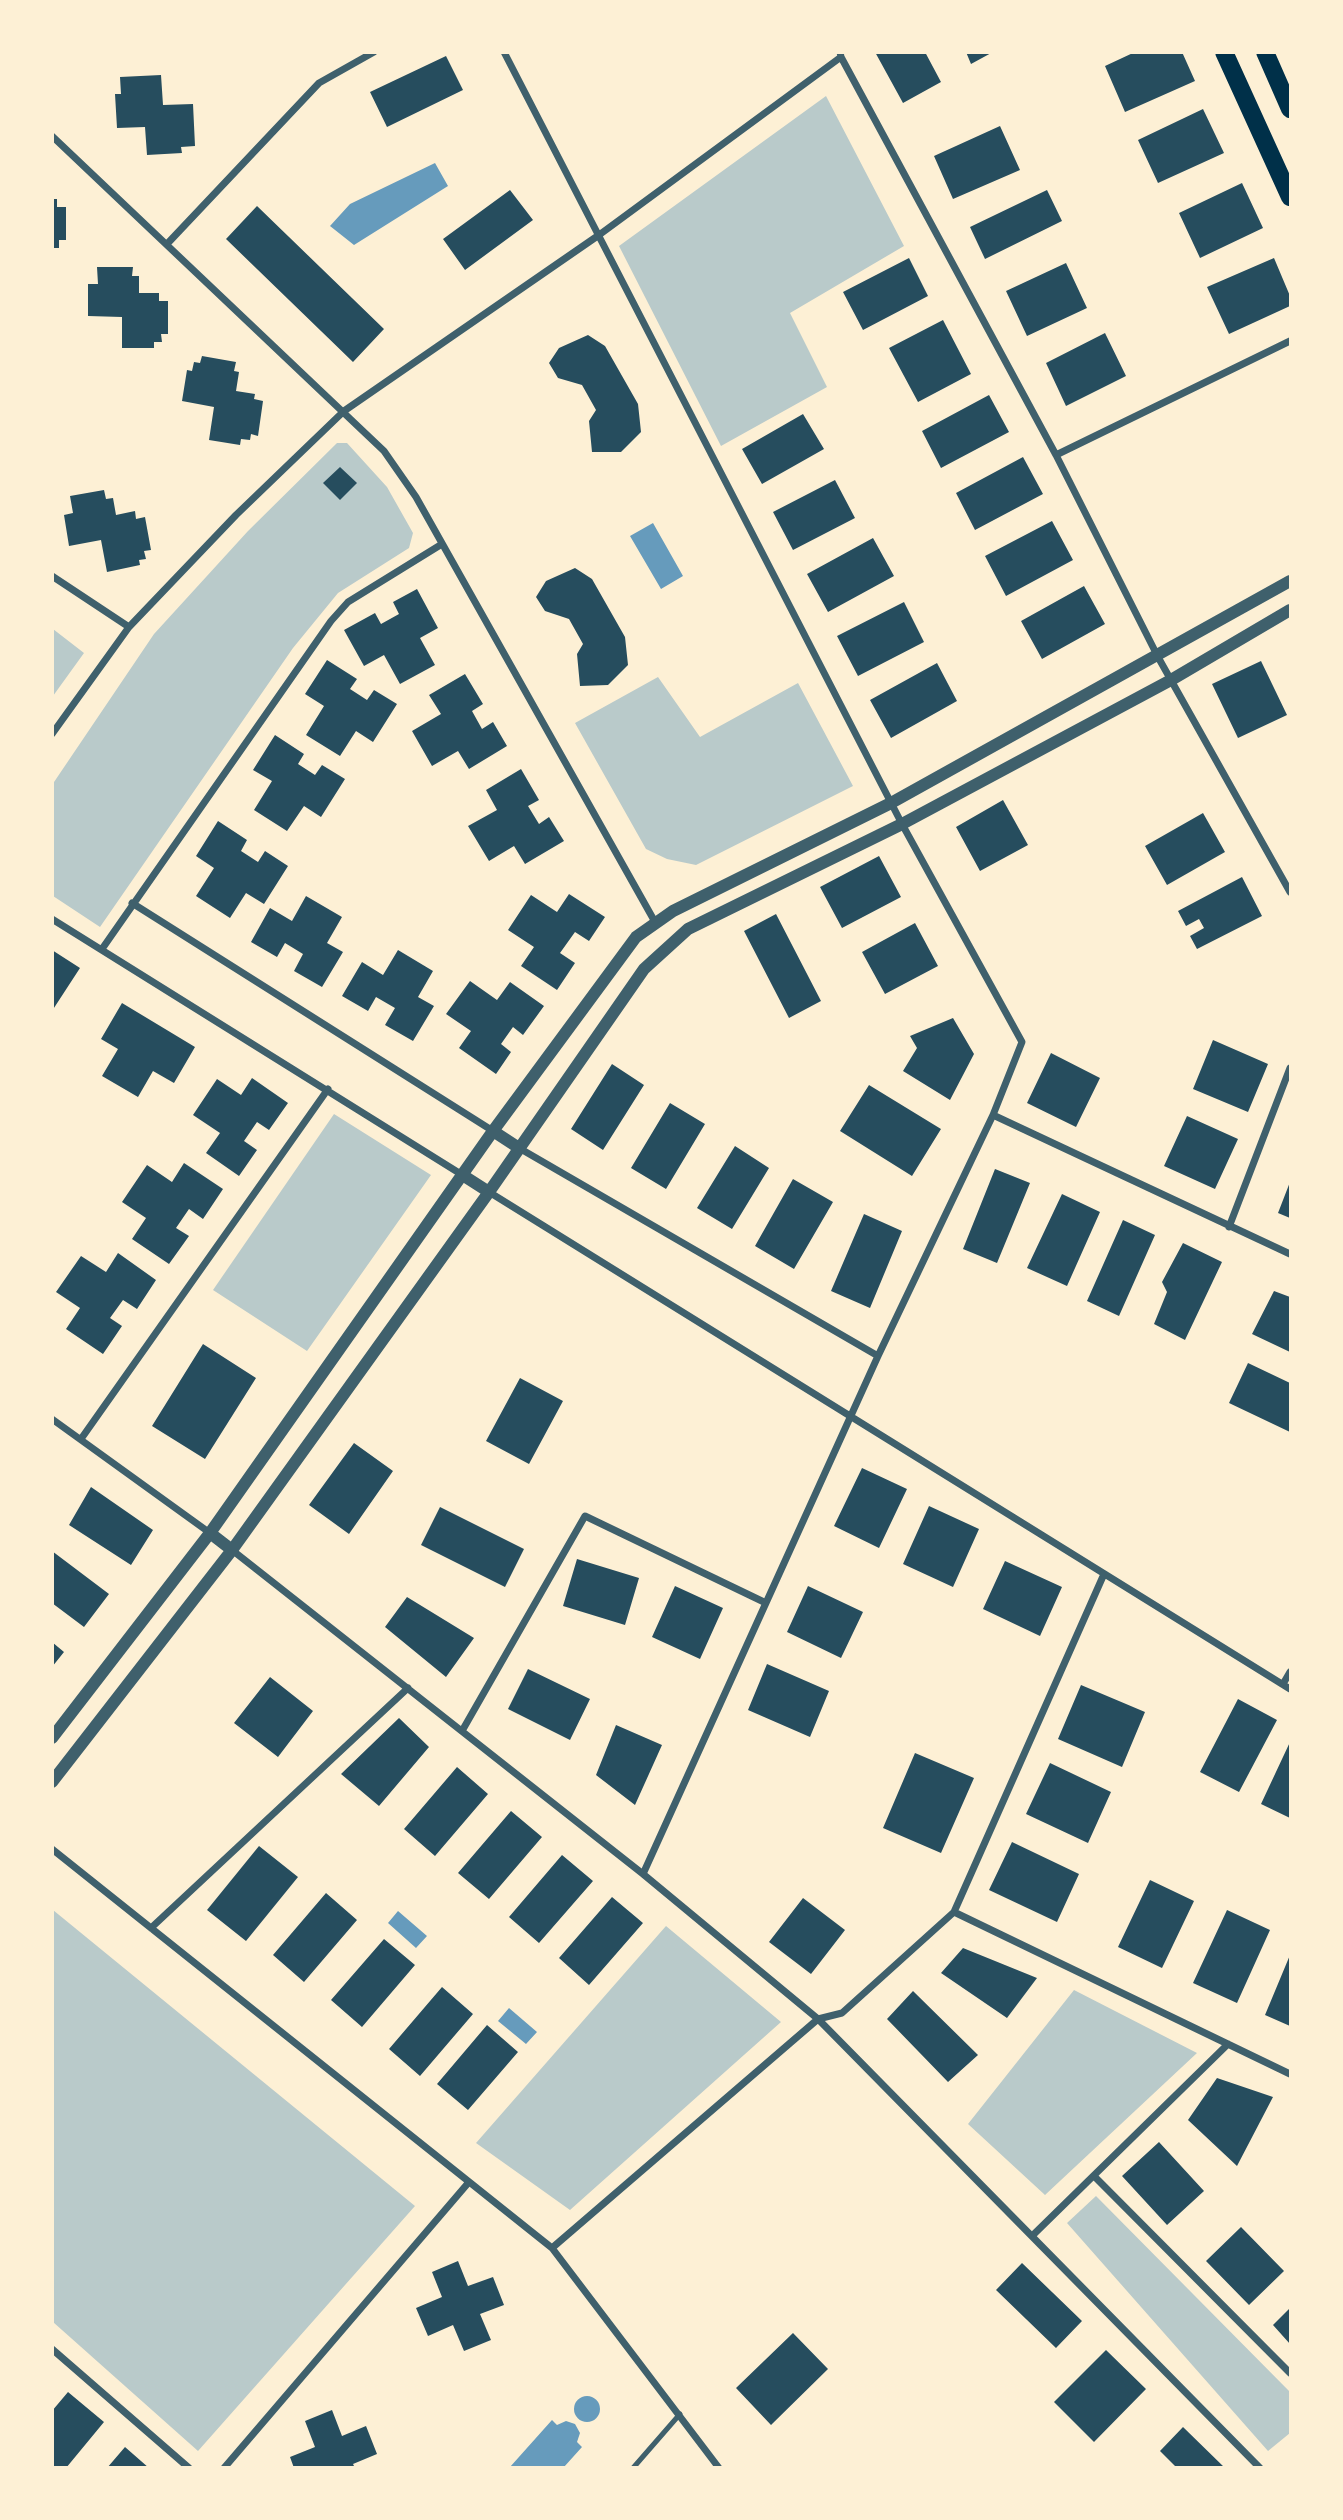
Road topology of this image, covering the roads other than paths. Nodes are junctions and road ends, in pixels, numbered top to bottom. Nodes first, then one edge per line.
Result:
1 (374, 52) edge
2 (504, 52) edge
3 (1224, 52) edge
4 (1265, 52) edge
5 (841, 55) edge
6 (1290, 109) edge
7 (52, 136) edge
8 (1290, 197) edge
9 (599, 235) junction
10 (167, 244) junction
11 (1290, 341) edge
12 (344, 411) junction
13 (1056, 455) junction
14 (442, 544) junction
15 (52, 576) edge
16 (1290, 581) edge
17 (1290, 610) edge
18 (129, 627) junction
19 (1158, 657) junction
20 (1171, 680) junction
21 (52, 734) edge
22 (891, 803) junction
23 (902, 824) junction
24 (1290, 892) edge
25 (131, 903) junction
26 (52, 919) edge
27 (655, 922) junction
28 (102, 948) junction
29 (1290, 1068) edge
30 (328, 1089) junction
31 (993, 1115) junction
32 (493, 1131) junction
33 (519, 1148) junction
34 (464, 1176) junction
35 (489, 1192) junction
36 (1230, 1227) junction
37 (1290, 1254) edge
38 (878, 1356) junction
39 (852, 1415) junction
40 (52, 1419) edge
41 (81, 1439) junction
42 (210, 1533) junction
43 (232, 1550) junction
44 (1104, 1574) junction
45 (766, 1603) junction
46 (1290, 1672) edge
47 (1283, 1684) junction
48 (408, 1688) junction
49 (1290, 1689) edge
50 (462, 1731) junction
51 (52, 1738) edge
52 (52, 1782) edge
53 (52, 1849) edge
54 (642, 1874) junction
55 (954, 1912) junction
56 (151, 1928) junction
57 (818, 2019) junction
58 (1228, 2044) junction
59 (1290, 2074) edge
60 (1095, 2176) junction
61 (469, 2182) junction
62 (1032, 2236) junction
63 (552, 2248) junction
64 (52, 2349) edge
65 (1290, 2373) edge
66 (680, 2414) junction
67 (189, 2468) edge
68 (224, 2468) edge
69 (633, 2468) edge
70 (719, 2468) edge
71 (1259, 2468) edge

1 - 10 street
2 - 9 street
3 - 8 main road
4 - 6 main road
5 - 9 street
5 - 13 street
7 - 10 street
9 - 12 street
9 - 22 street
10 - 12 street
11 - 13 street
12 - 14 street
12 - 18 street
13 - 19 street
14 - 25 street
14 - 27 street
15 - 18 street
16 - 19 street
17 - 20 street
18 - 21 street
19 - 20 street
19 - 22 street
20 - 23 street
20 - 24 street
22 - 23 street
22 - 27 street
23 - 31 street
23 - 33 street
25 - 28 street
25 - 32 street
26 - 28 street
27 - 32 street
28 - 30 street
29 - 36 street
30 - 34 street
30 - 41 street
31 - 36 street
31 - 38 street
32 - 33 street
32 - 34 street
33 - 35 street
33 - 38 street
34 - 35 street
34 - 42 street
35 - 39 street
35 - 43 street
36 - 37 street
38 - 39 street
39 - 44 street
39 - 45 street
40 - 41 street
41 - 42 street
42 - 43 street
42 - 51 street
43 - 48 street
43 - 52 street
44 - 47 street
44 - 55 street
45 - 50 street
45 - 54 street
46 - 47 street
47 - 49 street
48 - 50 street
48 - 56 street
50 - 54 street
53 - 56 street
54 - 57 street
55 - 57 street
55 - 58 street
56 - 61 street
57 - 62 street
57 - 63 street
58 - 59 street
58 - 60 street
60 - 62 street
60 - 65 street
61 - 63 street
61 - 68 street
62 - 71 street
63 - 66 street
64 - 67 street
66 - 69 lane
66 - 70 street

